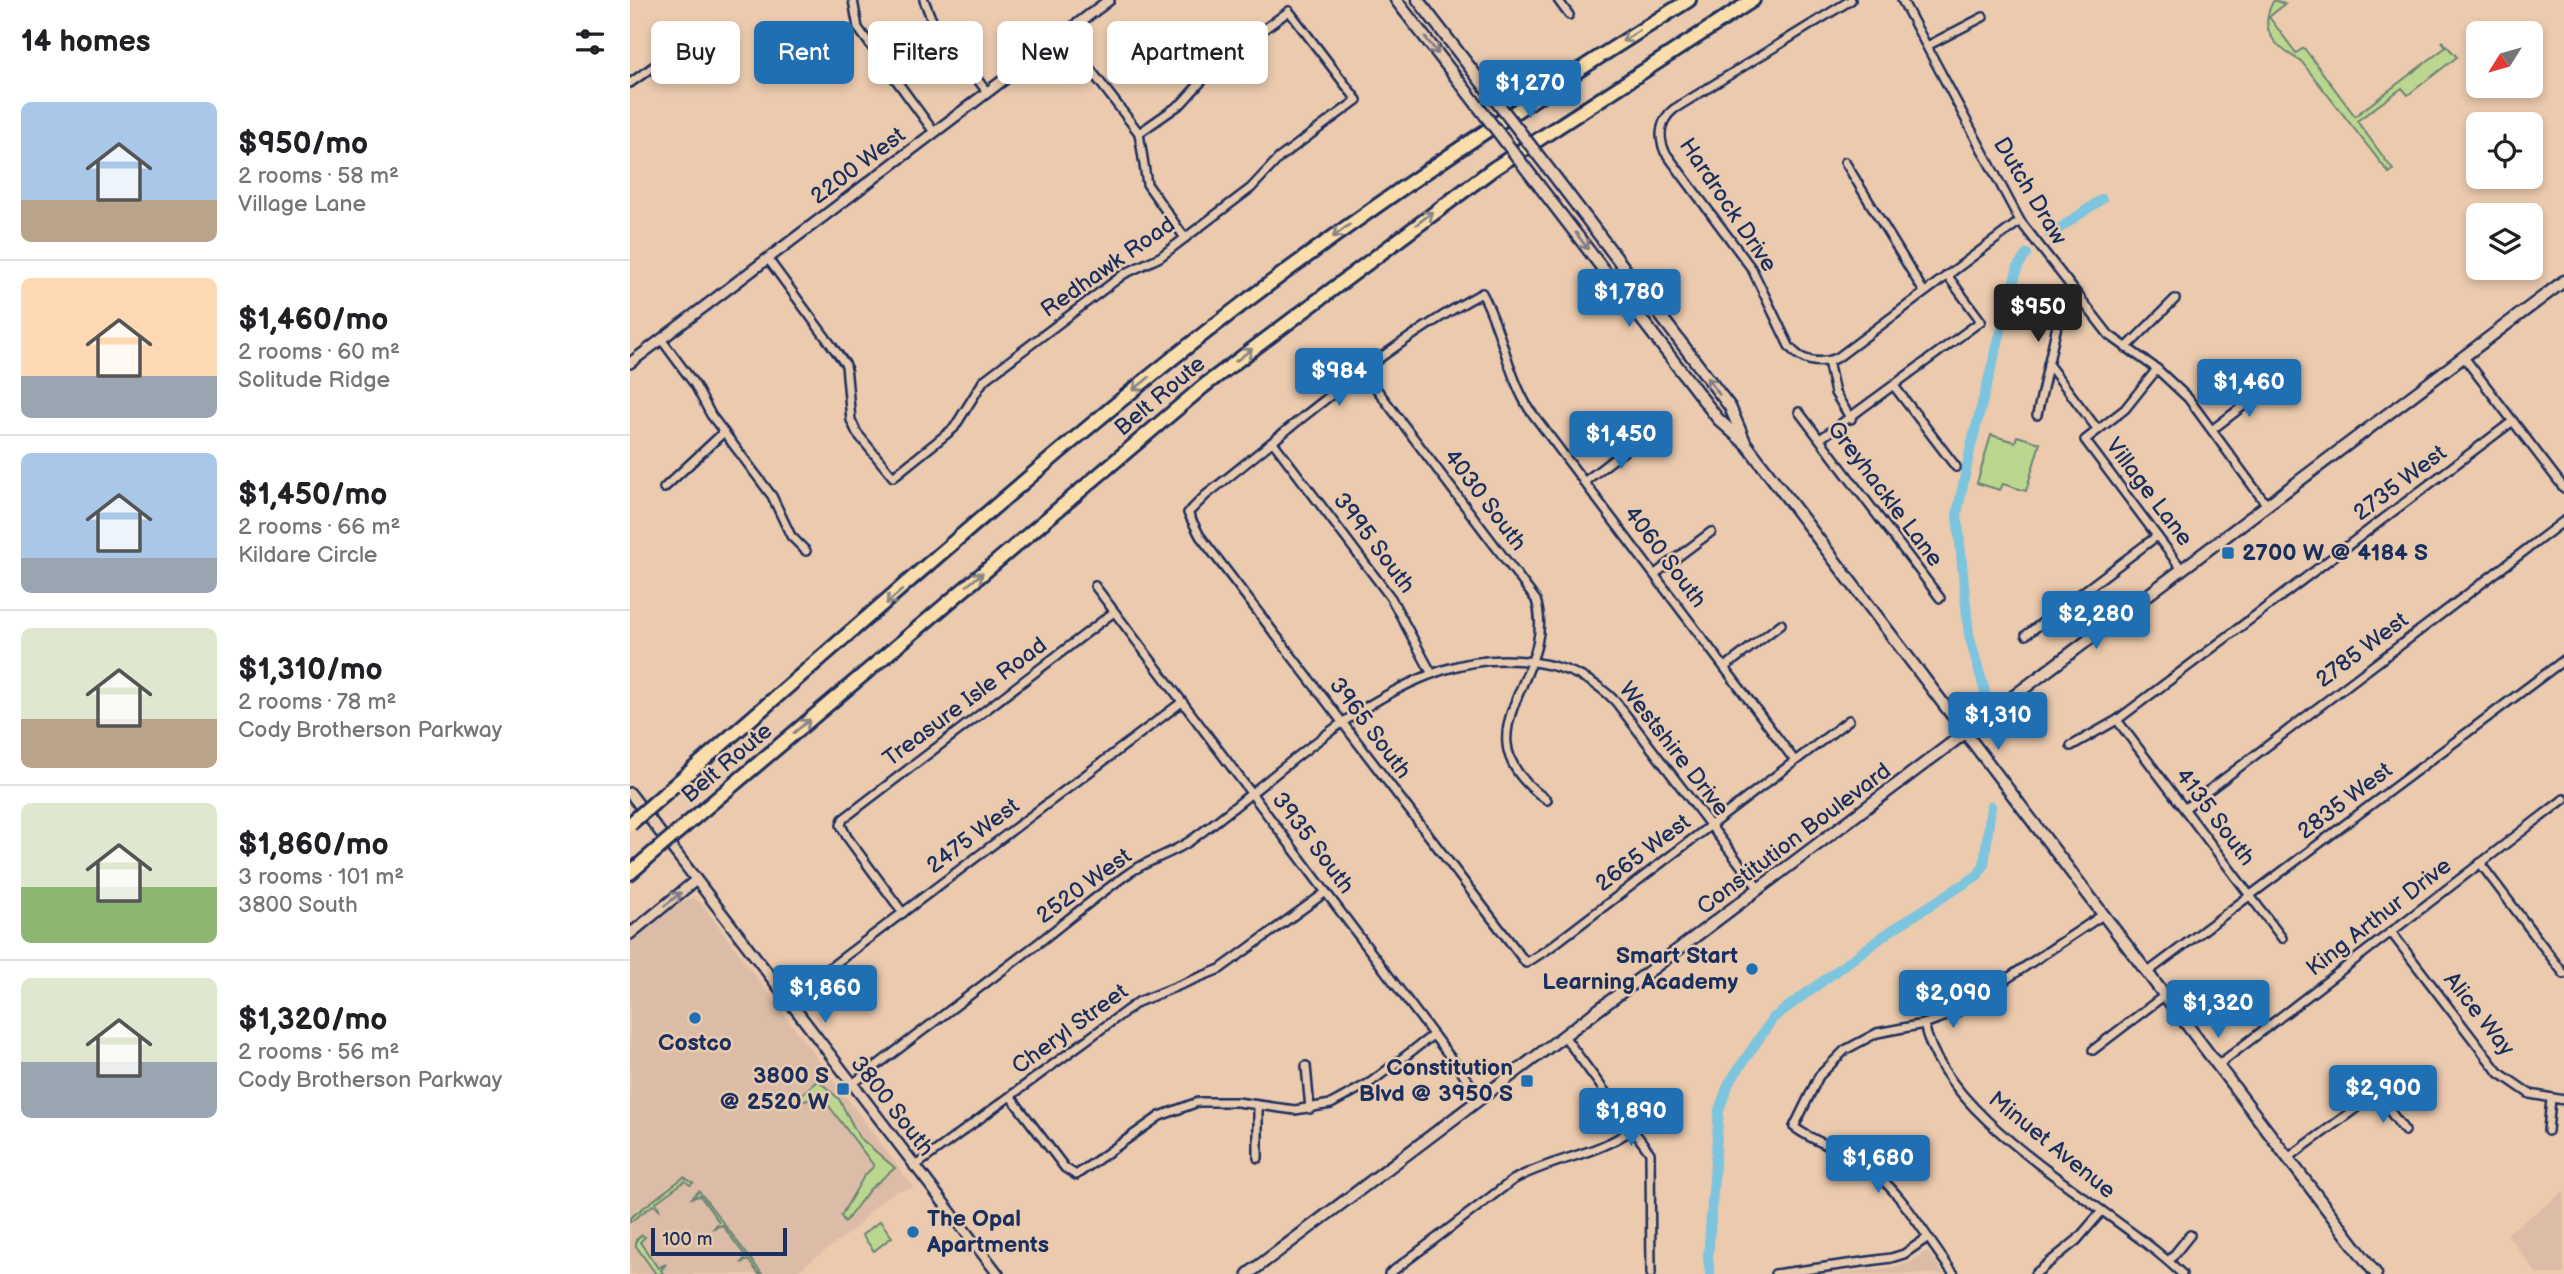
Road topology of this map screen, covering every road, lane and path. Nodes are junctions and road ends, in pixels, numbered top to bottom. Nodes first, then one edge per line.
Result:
1 (852, 0) edge
2 (924, 0) edge
3 (1109, 0) edge
4 (1396, 0) edge
5 (1419, 0) edge
6 (1558, 0) edge
7 (1689, 0) edge
8 (1753, 0) edge
9 (1851, 0) edge
10 (1902, 0) edge
11 (1569, 15) dead end
12 (1983, 17) dead end
13 (1081, 21) edge
14 (1927, 46) junction
15 (651, 68) edge
16 (1093, 74) edge
17 (630, 83) edge
18 (998, 84) edge
19 (987, 92) junction
20 (934, 132) junction
21 (1139, 133) junction
22 (1845, 162) dead end
23 (2021, 220) junction
24 (1185, 238) junction
25 (768, 259) junction
26 (1947, 275) junction
27 (2564, 281) edge
28 (2072, 289) junction
29 (1924, 292) junction
30 (2175, 299) dead end
31 (661, 340) junction
32 (2126, 348) junction
33 (2463, 356) junction
34 (1828, 362) junction
35 (630, 363) edge
36 (2048, 364) junction
37 (2157, 369) junction
38 (1363, 371) junction
39 (1895, 386) junction
40 (2268, 387) dead end
41 (1799, 412) dead end
42 (2037, 415) dead end
43 (1851, 419) junction
44 (2513, 421) junction
45 (2213, 429) junction
46 (2098, 430) junction
47 (724, 432) junction
48 (1640, 439) dead end
49 (1820, 439) junction
50 (1273, 442) junction
51 (1747, 445) junction
52 (1956, 467) dead end
53 (1584, 482) junction
54 (664, 488) dead end
55 (2564, 488) edge
56 (2266, 504) junction
57 (2564, 521) edge
58 (1711, 532) dead end
59 (2157, 536) junction
60 (806, 551) dead end
61 (2181, 568) junction
62 (1655, 574) junction
63 (1095, 586) dead end
64 (1940, 598) dead end
65 (1114, 612) junction
66 (1782, 624) dead end
67 (2026, 635) dead end
68 (2564, 660) edge
69 (1530, 664) junction
70 (1725, 667) junction
71 (1432, 674) junction
72 (1182, 702) junction
73 (1849, 720) dead end
74 (2117, 720) junction
75 (1343, 724) junction
76 (1964, 735) junction
77 (2071, 746) dead end
78 (1795, 761) junction
79 (630, 793) edge
80 (1252, 794) junction
81 (2564, 799) edge
82 (1547, 800) dead end
83 (2184, 808) junction
84 (630, 824) edge
85 (1710, 827) junction
86 (2480, 863) junction
87 (630, 873) edge
88 (696, 880) junction
89 (1759, 890) junction
90 (1326, 892) junction
91 (2250, 896) junction
92 (903, 913) junction
93 (2104, 914) junction
94 (2392, 932) junction
95 (630, 934) edge
96 (2282, 937) dead end
97 (1526, 963) joint
98 (2148, 972) junction
99 (2564, 974) edge
100 (2165, 995) junction
101 (787, 1000) junction
102 (1924, 1024) junction
103 (1433, 1035) junction
104 (1564, 1036) junction
105 (2093, 1050) dead end
106 (2218, 1065) junction
107 (1306, 1066) dead end
108 (851, 1085) junction
109 (1011, 1097) junction
110 (1481, 1098) junction
111 (2551, 1099) junction
112 (2564, 1100) edge
113 (1258, 1107) junction
114 (1310, 1109) junction
115 (1634, 1128) junction
116 (2405, 1131) dead end
117 (2548, 1131) dead end
118 (1258, 1158) dead end
119 (2288, 1158) junction
120 (914, 1167) junction
121 (2102, 1210) junction
122 (2190, 1236) dead end
123 (1927, 1238) junction
124 (2169, 1261) junction
125 (998, 1274) edge
126 (1248, 1274) edge
127 (1388, 1274) edge
128 (1651, 1274) edge
129 (1775, 1274) edge
130 (1954, 1274) edge
131 (2035, 1274) edge
132 (2182, 1274) edge
133 (2376, 1274) edge

1 - 20 street
2 - 19 street
3 - 13 street, 2200 West
4 -> 51 main road, bridge
51 -> 5 main road, bridge
6 - 11 street
7 -> 84 highway, Belt Route, bridge
87 -> 8 highway, Belt Route, bridge
9 - 34 street, Hardrock Drive
10 - 14 street, Dutch Draw
12 - 14 street
14 - 23 street, Dutch Draw
15 - 17 street
16 - 21 street
18 - 19 street, 2200 West
19 - 20 street, 2200 West
20 - 25 street, 2200 West
21 - 24 street
21 - 24 street, Redhawk Road
22 - 29 street
23 - 26 street
23 - 28 street, Dutch Draw
24 - 25 street, Redhawk Road
25 - 31 street, 2200 West
26 - 29 street
26 - 39 street
27 - 33 main road, Constitution Boulevard
28 - 32 street, Dutch Draw
28 - 36 street
29 - 34 street
30 - 32 street
31 - 35 street, 2200 West
31 - 47 street
32 - 37 street, Dutch Draw
33 - 44 street
33 - 56 main road, Constitution Boulevard
34 - 43 street
36 - 42 street
36 - 46 street, Village Lane
37 - 45 street, Dutch Draw
37 - 46 street
38 - 50 street
38 - 53 street, 4060 South
38 - 69 street, 4030 South
39 - 43 street
39 - 52 street
40 - 45 street
41 - 49 street, Greyhackle Lane
43 - 49 street
44 - 55 street
44 - 74 street, 2735 West
45 - 56 street, Dutch Draw
46 - 59 street, Village Lane
47 - 54 street
47 - 60 street
48 - 53 street
49 - 64 street, Greyhackle Lane
50 - 71 street, 3995 South
50 - 75 street, 3965 South
51 - 76 main road
53 - 62 street, 4060 South
56 - 61 main road, Constitution Boulevard
57 - 83 street, 2785 West
58 - 62 street
59 - 61 street, Village Lane
59 - 67 street
61 - 76 main road, Constitution Boulevard
62 - 70 street, 4060 South
63 - 65 street, 3935 South
65 - 72 street, 3935 South
65 - 92 street, Treasure Isle Road
66 - 70 street
68 - 91 street, 2835 West
69 - 71 street, Westshire Drive
69 - 82 street, 4030 South
69 - 85 street, Westshire Drive
70 - 78 street, 4060 South
71 - 75 street, Westshire Drive
72 - 80 street, 3935 South
72 - 92 street, 2475 West
73 - 78 street, 2665 West
74 - 77 street, 2735 West
74 - 83 street, 4135 South
75 - 80 street, 2520 West
75 - 97 street, 3965 South
76 - 89 main road, Constitution Boulevard
76 - 93 main road
78 - 85 street, 2665 West
79 - 88 street, 3800 South
80 - 90 street, 3935 South
80 - 108 street, 2520 West
81 - 86 street, King Arthur Drive
83 - 91 street, 4135 South
85 - 89 street, Westshire Drive
85 - 97 street, 2665 West
86 - 94 street, King Arthur Drive
86 - 99 street
95 -> 88 street
88 - 101 street, 3800 South
89 - 104 main road, Constitution Boulevard
90 - 103 street, 3935 South
90 - 109 street, Cheryl Street
91 - 96 street, 4135 South
91 - 98 street, 2835 West
92 - 101 street, 2475 West
93 - 98 main road
93 - 102 street
94 - 106 street, King Arthur Drive
94 - 111 street, Alice Way
98 - 100 main road
100 - 105 street
100 - 106 main road
101 - 108 street, 3800 South
102 - 121 street, Minuet Avenue
102 - 123 street
103 - 110 street, 3935 South
103 - 114 street
104 - 110 main road, Constitution Boulevard
104 - 115 street
106 - 119 main road
107 - 114 street
108 - 120 street, 3800 South
109 - 113 street
109 - 120 street, Cheryl Street
110 - 126 main road, Constitution Boulevard
111 - 112 street, Alice Way
111 - 117 street
113 - 114 street
113 - 118 street
115 - 127 street
115 - 128 street
116 - 119 street
119 - 133 main road
120 - 125 street, 3800 South
121 - 124 street, Minuet Avenue
121 - 131 street
122 - 124 street
123 - 129 street
123 - 130 street
124 - 132 street, Minuet Avenue

